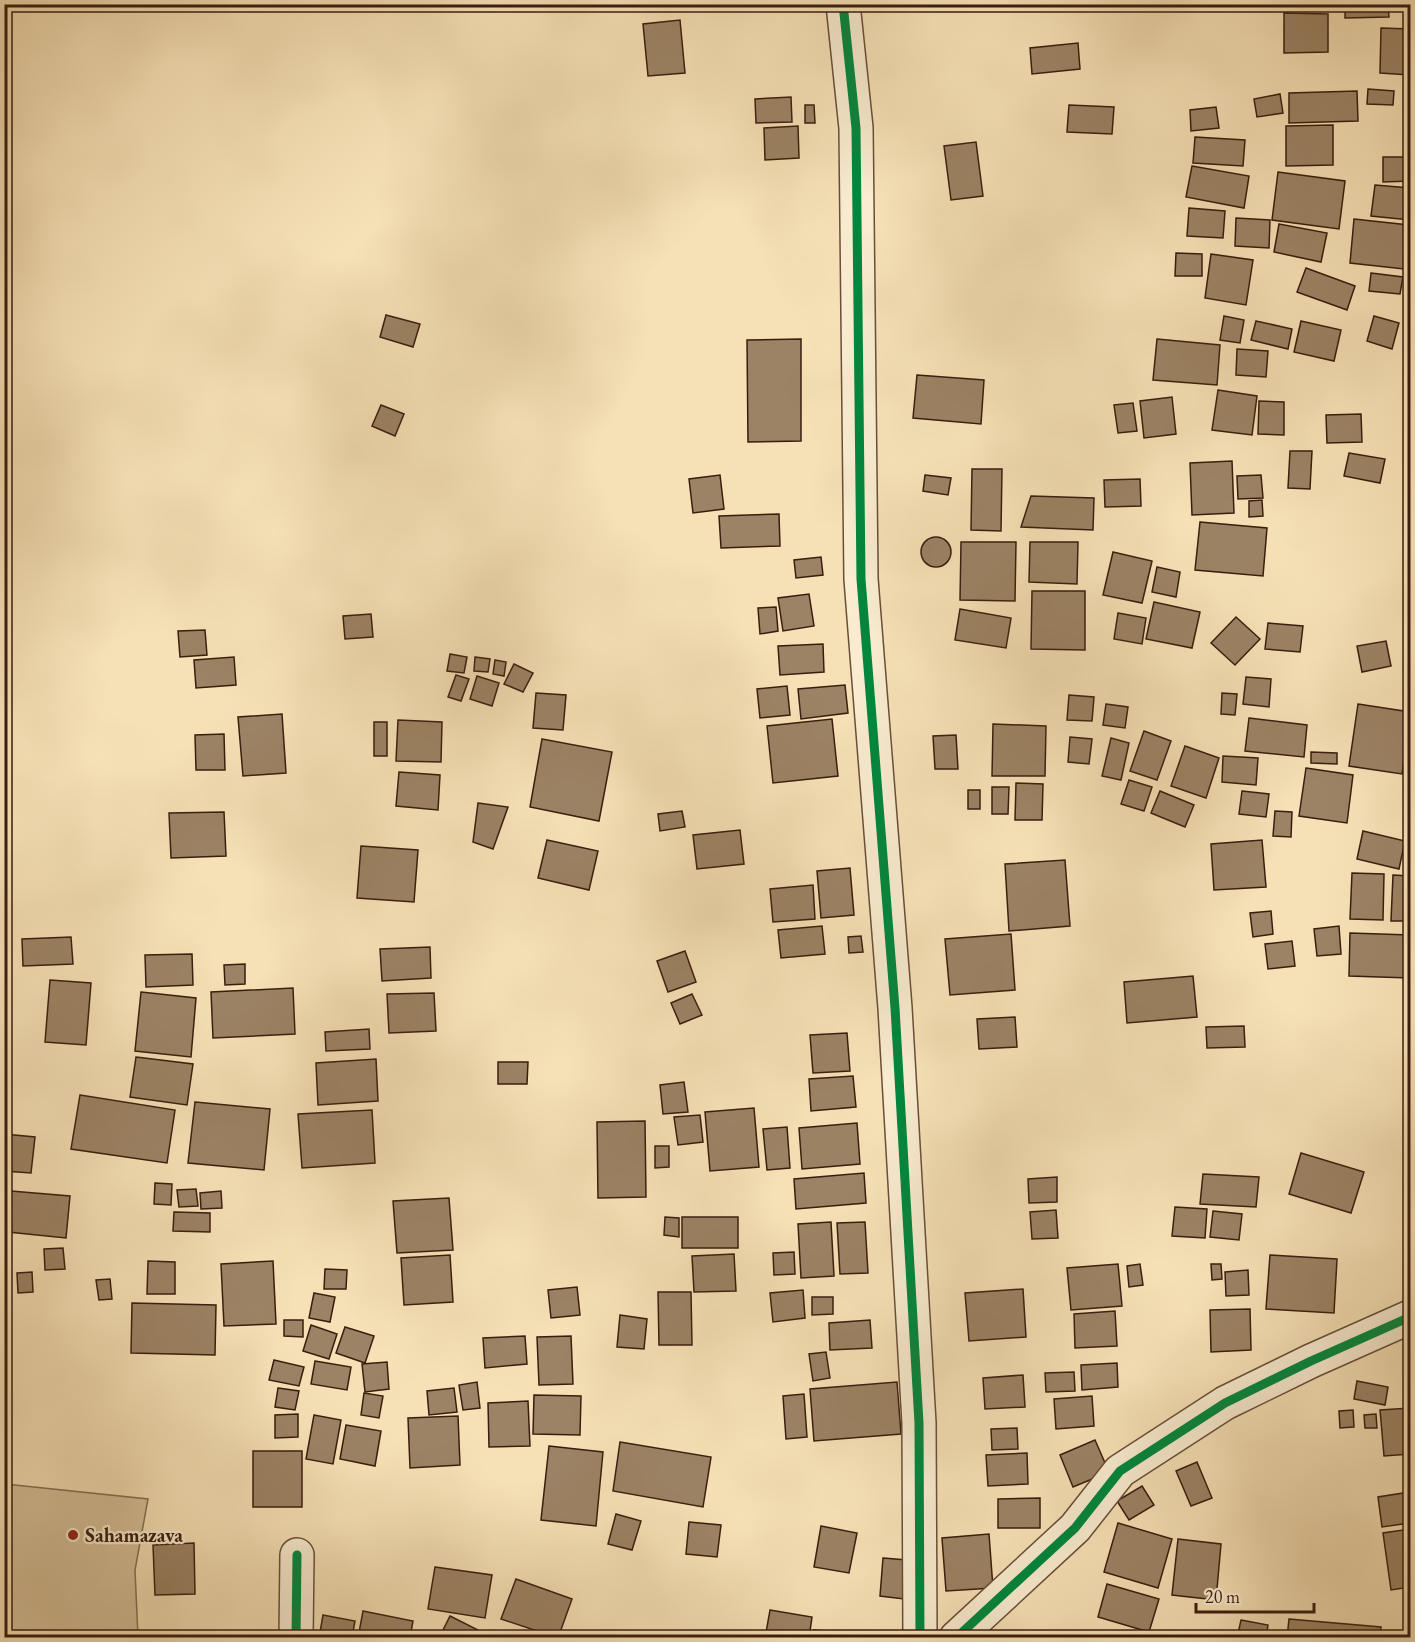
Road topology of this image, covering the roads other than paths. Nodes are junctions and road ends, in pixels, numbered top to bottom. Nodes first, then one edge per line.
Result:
1 (843, 4) edge
2 (1410, 1317) edge
3 (297, 1555) dead end
4 (296, 1638) edge
5 (920, 1638) edge
6 (956, 1638) edge

1 - 5 street
2 - 6 street
3 - 4 street

